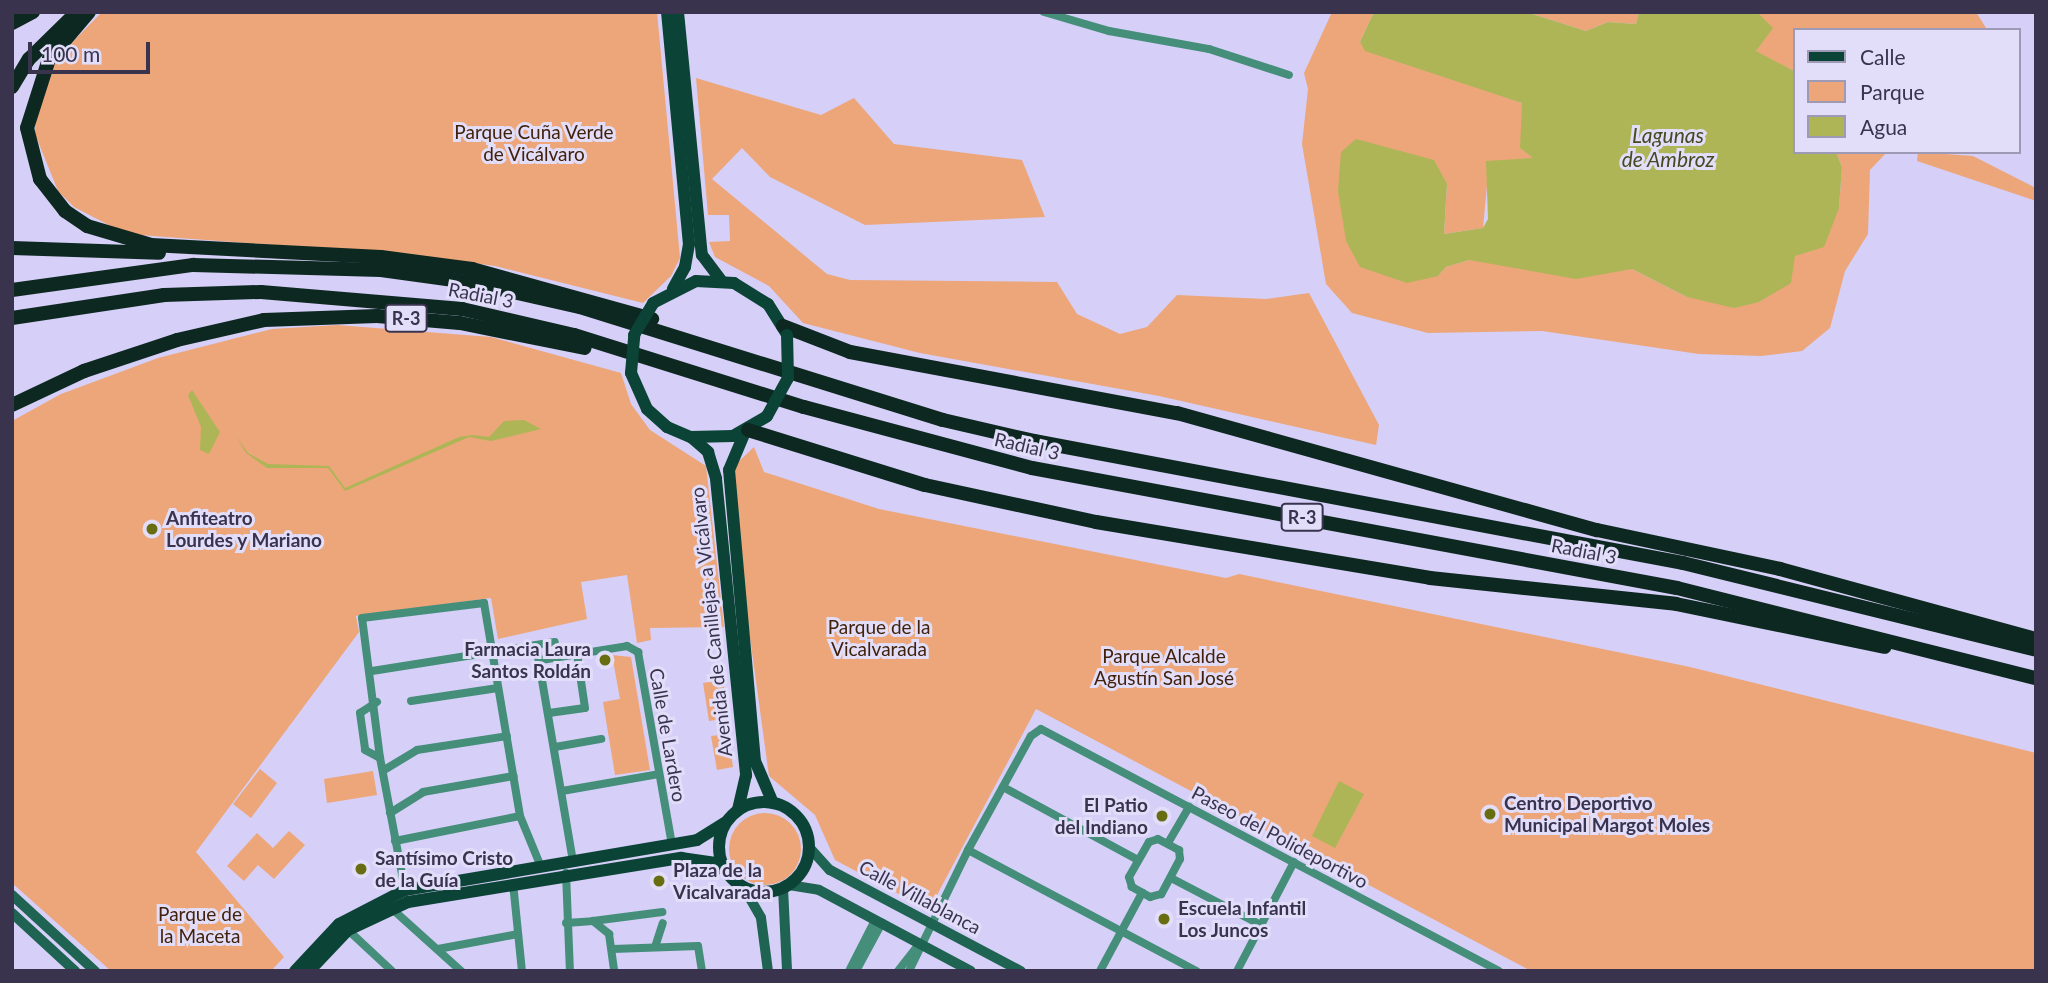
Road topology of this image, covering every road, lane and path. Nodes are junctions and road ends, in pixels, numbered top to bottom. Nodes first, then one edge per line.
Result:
1 (33, 12) edge
2 (77, 12) edge
3 (89, 12) edge
4 (667, 12) edge
5 (678, 12) edge
6 (1044, 12) edge
7 (12, 23) edge
8 (1289, 75) dead end
9 (12, 87) edge
10 (12, 248) edge
11 (262, 250) junction
12 (721, 280) junction
13 (673, 289) junction
14 (12, 290) edge
15 (12, 318) edge
16 (785, 331) junction
17 (817, 382) junction
18 (12, 405) edge
19 (804, 407) junction
20 (747, 431) junction
21 (691, 437) junction
22 (2036, 639) edge
23 (555, 642) dead end
24 (536, 645) junction
25 (2036, 650) edge
26 (494, 654) junction
27 (577, 654) junction
28 (541, 660) junction
29 (372, 671) junction
30 (2036, 678) edge
31 (2036, 685) edge
32 (498, 688) junction
33 (411, 701) dead end
34 (377, 702) junction
35 (549, 713) junction
36 (507, 736) junction
37 (601, 739) dead end
38 (555, 747) junction
39 (380, 758) junction
40 (384, 770) junction
41 (659, 774) junction
42 (514, 776) junction
43 (1003, 787) junction
44 (562, 791) junction
45 (773, 803) junction
46 (1189, 807) junction
47 (738, 810) junction
48 (390, 813) junction
49 (520, 816) junction
50 (726, 822) junction
51 (396, 841) junction
52 (1168, 843) junction
53 (672, 845) junction
54 (809, 847) junction
55 (968, 850) junction
56 (1138, 860) junction
57 (573, 861) junction
58 (1294, 862) junction
59 (541, 867) junction
60 (725, 871) junction
61 (505, 872) junction
62 (563, 878) junction
63 (1171, 878) junction
64 (514, 885) junction
65 (786, 886) junction
66 (744, 888) junction
67 (1142, 893) junction
68 (12, 895) edge
69 (406, 896) junction
70 (390, 907) junction
71 (662, 912) dead end
72 (12, 913) edge
73 (593, 921) junction
74 (879, 921) junction
75 (930, 922) junction
76 (566, 923) junction
77 (663, 923) dead end
78 (1261, 925) junction
79 (343, 927) junction
80 (1121, 932) junction
81 (518, 934) junction
82 (919, 943) junction
83 (655, 947) junction
84 (438, 949) junction
85 (613, 949) junction
86 (75, 971) edge
87 (95, 971) edge
88 (295, 971) edge
89 (309, 971) edge
90 (392, 971) edge
91 (461, 971) edge
92 (522, 971) edge
93 (570, 971) edge
94 (614, 971) edge
95 (702, 971) edge
96 (768, 971) edge
97 (787, 971) edge
98 (849, 971) edge
99 (856, 971) edge
100 (898, 971) edge
101 (909, 971) edge
102 (971, 971) edge
103 (1021, 971) edge
104 (1100, 971) edge
105 (1197, 971) edge
106 (1237, 971) edge
107 (1499, 971) edge

1 - 7 highway
2 - 9 highway
3 - 11 highway
4 - 13 main road
5 - 12 main road
6 - 8 street
10 - 11 highway
11 - 17 highway
12 - 13 main road
12 - 16 main road
13 - 21 main road, bridge
14 - 17 highway, Radial 3 / R-3
15 - 19 highway, Radial 3 / R-3
16 - 20 main road, bridge
16 - 22 highway
17 - 25 highway, Radial 3 / R-3
18 - 19 highway, R-3
19 - 30 highway, Radial 3 / R-3
20 - 21 main road
20 - 31 highway
20 - 45 main road, Avenida de Canillejas a Vicálvaro
21 - 47 main road, Avenida de Canillejas a Vicálvaro
23 - 24 street
24 - 26 street
24 - 28 street
26 - 29 street
26 - 29 street
26 - 32 street
27 - 28 street, Calle de Lardero
27 - 35 street
27 - 41 street, Calle de Lardero
28 - 35 street
29 - 34 street
32 - 33 street
32 - 36 street
34 - 39 street
34 - 39 street
35 - 38 street
36 - 40 street
36 - 42 street
37 - 38 street
38 - 44 street
39 - 40 street
40 - 48 street
41 - 44 street
41 - 53 street, Calle de Lardero
42 - 48 street
42 - 49 street
43 - 46 street, Paseo del Polideportivo
43 - 55 street
43 - 56 street
44 - 57 street
45 - 47 main road
45 - 54 main road
46 - 52 street
46 - 58 street, Paseo del Polideportivo
47 - 50 main road
48 - 51 street
49 - 51 street
49 - 59 street
50 - 53 main road
50 - 60 main road
51 - 69 street
52 - 56 street
52 - 63 street
53 - 57 main road
54 - 65 main road
54 - 75 main road, Calle Villablanca
55 - 75 street
55 - 80 street
56 - 67 street
57 - 59 main road
57 - 62 street
58 - 78 street
58 - 107 street, Paseo del Polideportivo
59 - 61 main road
60 - 62 main road
60 - 66 main road
61 - 64 street
61 - 69 main road
62 - 64 main road
62 - 76 street
63 - 67 street
63 - 78 street
64 - 69 main road
64 - 81 street
65 - 66 main road
65 - 74 main road
65 - 97 main road
66 - 96 main road
67 - 80 street
68 - 87 main road
69 - 70 main road
69 - 79 main road
70 - 79 main road
70 - 84 street
71 - 73 street
72 - 86 main road
73 - 76 street
73 - 85 street
74 - 82 main road
74 - 98 street
74 - 99 street
75 - 82 street
75 - 103 main road, Calle Villablanca
76 - 93 street
77 - 83 street
78 - 106 street
79 - 88 main road
79 - 89 main road
79 - 90 street
80 - 104 street
80 - 105 street
81 - 84 street
81 - 92 street
82 - 100 street
82 - 101 street
82 - 102 main road
83 - 85 street
83 - 95 street
84 - 91 street
85 - 94 street

